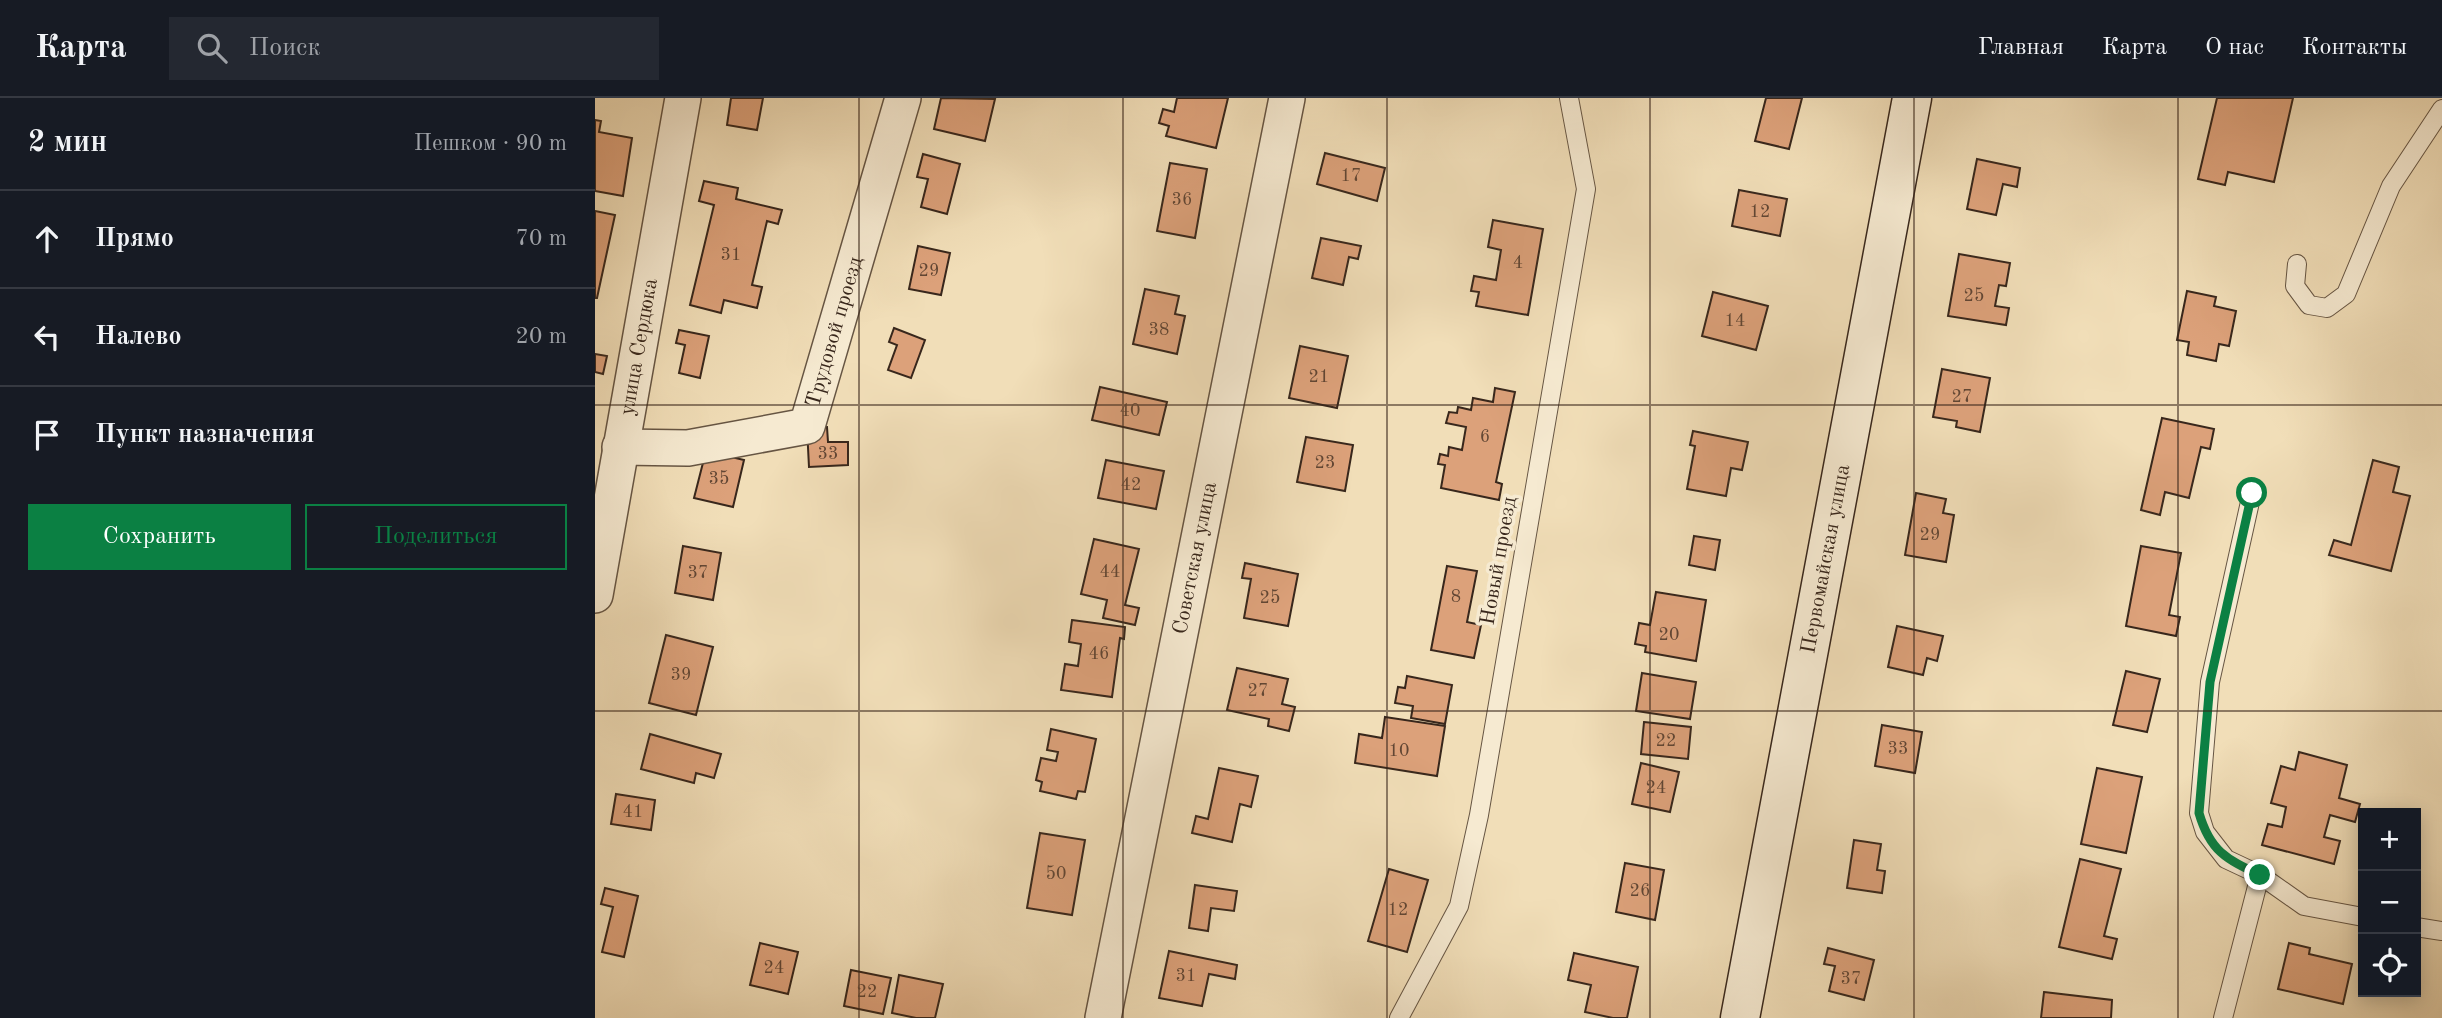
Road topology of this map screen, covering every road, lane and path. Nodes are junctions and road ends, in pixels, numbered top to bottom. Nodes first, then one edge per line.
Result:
1 (683, 98) edge
2 (903, 98) edge
3 (1287, 98) edge
4 (1569, 98) edge
5 (1912, 98) edge
6 (2442, 109) edge
7 (2297, 264) dead end
8 (620, 447) junction
9 (2252, 493) dead end
10 (595, 595) edge
11 (2260, 875) junction
12 (2358, 916) edge
13 (2421, 928) edge
14 (2442, 931) edge
15 (1103, 1018) edge
16 (1399, 1018) edge
17 (1740, 1018) edge
18 (2223, 1018) edge

1 - 8 street, улица Сердюка
2 - 8 street, Трудовой проезд
3 - 15 street, Советская улица
4 - 16 lane, Новый проезд
5 - 17 main road, Первомайская улица
6 - 7 lane
8 - 10 street, улица Сердюка
9 - 11 lane
11 - 12 lane
11 - 18 lane
13 - 14 lane

